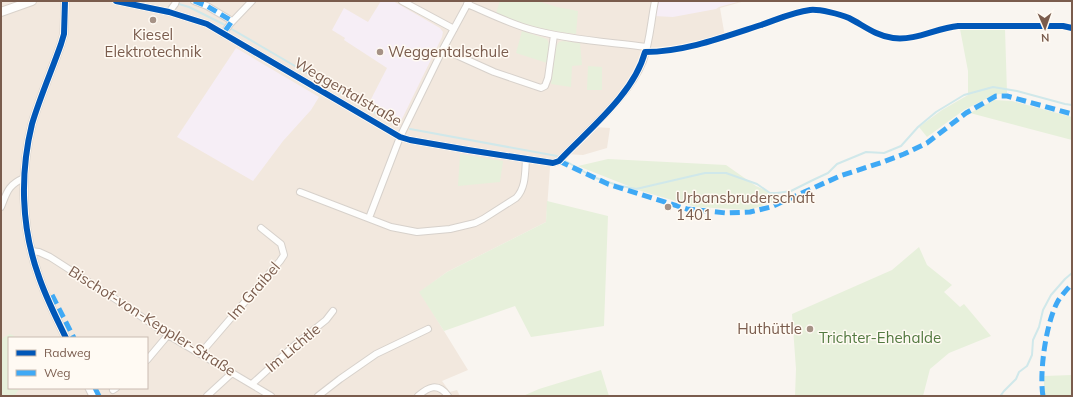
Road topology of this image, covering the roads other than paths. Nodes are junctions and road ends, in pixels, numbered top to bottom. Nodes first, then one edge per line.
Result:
1 (32, 1) edge
2 (65, 1) edge
3 (70, 1) edge
4 (116, 1) edge
5 (176, 1) edge
6 (194, 1) edge
7 (252, 1) edge
8 (402, 1) edge
9 (655, 1) edge
10 (468, 2) edge
11 (1, 12) edge
12 (169, 12) junction
13 (65, 18) junction
14 (231, 22) junction
15 (454, 29) junction
16 (224, 32) junction
17 (554, 35) junction
18 (646, 47) junction
19 (443, 48) junction
20 (400, 137) junction
21 (526, 159) junction
22 (24, 178) junction
23 (300, 192) dead end
24 (1, 207) edge
25 (369, 218) junction
26 (261, 228) dead end
27 (31, 251) junction
28 (333, 311) dead end
29 (428, 329) dead end
30 (168, 335) junction
31 (66, 337) edge
32 (200, 354) junction
33 (148, 359) edge
34 (232, 373) junction
35 (252, 384) junction
36 (207, 396) edge
37 (271, 396) edge
38 (318, 396) edge
39 (418, 396) edge
40 (448, 396) edge

1 - 11 main road
2 - 13 street
3 - 13 street
4 - 12 street, Weggentalstraße
5 - 12 street
6 - 14 street
7 - 14 street
8 - 15 street
9 - 18 street, Weggentalstraße
10 - 15 street
10 - 17 street
12 - 16 street, Weggentalstraße
13 - 22 street
14 - 16 street
15 - 19 street
16 - 20 street, Weggentalstraße
17 - 18 street
17 - 19 street
18 - 21 street, Weggentalstraße
19 - 20 street
20 - 21 street, Weggentalstraße
20 - 25 street
21 - 25 street
22 - 24 street
22 - 27 street
23 - 25 street
26 - 32 street, Im Graibel
27 - 30 street, Bischof-von-Keppler-Straße
27 - 31 street
28 - 35 street, Im Lichtle
29 - 38 street
30 - 32 street, Bischof-von-Keppler-Straße
30 - 33 street
32 - 34 street, Bischof-von-Keppler-Straße
34 - 35 street, Bischof-von-Keppler-Straße
34 - 36 street
35 - 37 street, Bischof-von-Keppler-Straße
39 - 40 street

